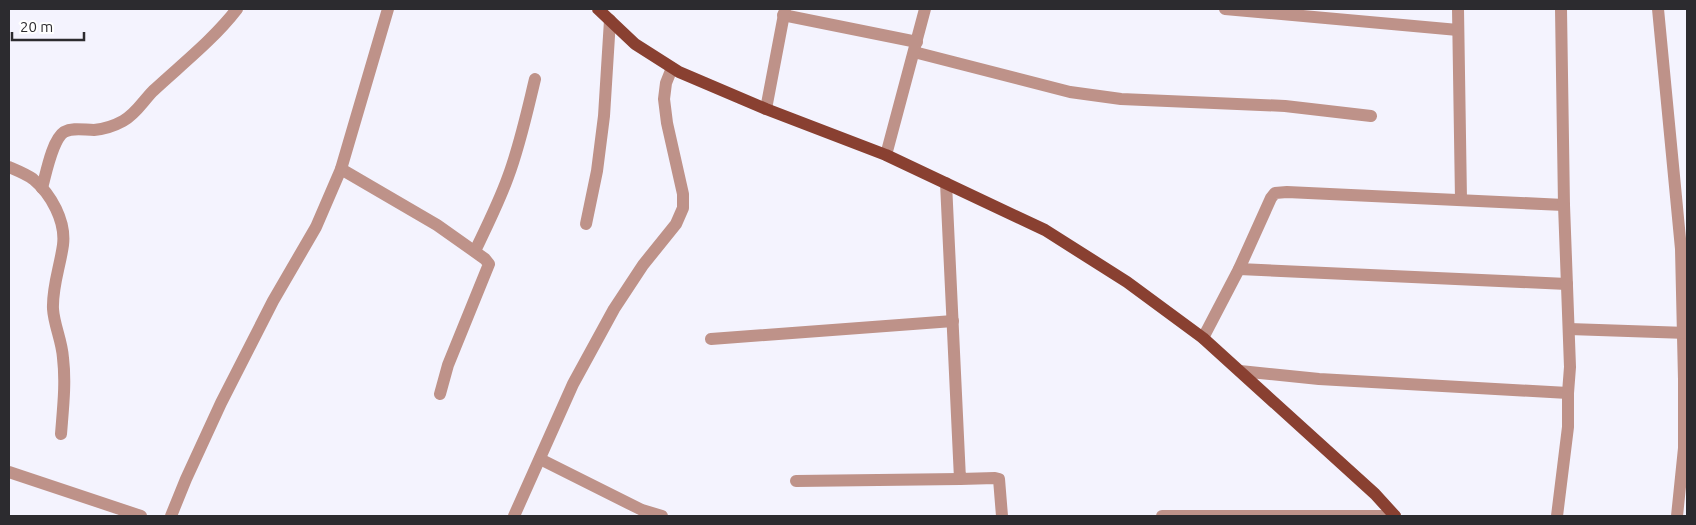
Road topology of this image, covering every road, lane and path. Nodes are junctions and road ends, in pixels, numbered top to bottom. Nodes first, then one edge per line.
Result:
1 (237, 9) edge
2 (388, 9) edge
3 (598, 9) edge
4 (925, 9) edge
5 (1225, 9) edge
6 (1458, 9) edge
7 (1561, 9) edge
8 (1658, 9) edge
9 (784, 12) edge
10 (610, 20) junction
11 (1458, 30) junction
12 (916, 47) junction
13 (672, 68) junction
14 (535, 79) dead end
15 (766, 109) junction
16 (1371, 116) dead end
17 (886, 155) junction
18 (9, 167) edge
19 (341, 169) junction
20 (946, 183) junction
21 (42, 188) junction
22 (1462, 200) junction
23 (1564, 205) junction
24 (586, 224) dead end
25 (1684, 248) edge
26 (474, 251) junction
27 (1239, 269) junction
28 (1567, 284) junction
29 (953, 321) junction
30 (1569, 329) junction
31 (1685, 333) edge
32 (1203, 338) junction
33 (711, 339) dead end
34 (1240, 371) junction
35 (1568, 393) junction
36 (440, 394) dead end
37 (61, 434) dead end
38 (1685, 448) edge
39 (540, 459) junction
40 (9, 472) edge
41 (960, 479) junction
42 (796, 481) dead end
43 (141, 516) edge
44 (171, 516) edge
45 (514, 516) edge
46 (662, 516) edge
47 (1002, 516) edge
48 (1162, 516) edge
49 (1395, 516) edge
50 (1557, 516) edge
51 (1677, 516) edge

1 - 21 street
2 - 19 street
3 - 10 main road
4 - 12 street
5 - 11 street
6 - 11 street
7 - 23 street
8 - 25 street
9 - 12 street
9 - 15 street
10 - 13 main road
10 - 24 street
11 - 22 street
12 - 16 street
12 - 17 street
13 - 15 main road
13 - 39 street
14 - 26 street
15 - 17 main road
17 - 20 main road
18 - 21 street
19 - 26 street
19 - 44 street
20 - 29 street
20 - 32 main road
21 - 37 street
22 - 23 street
22 - 27 street
23 - 28 street
25 - 31 street
26 - 36 street
27 - 28 street
27 - 32 street
28 - 30 street
29 - 33 street
29 - 41 street
30 - 31 street
30 - 35 street
31 - 38 street
32 - 34 main road
34 - 35 street
34 - 49 main road
35 - 50 street
38 - 51 street
39 - 45 street
39 - 46 street
40 - 43 street
41 - 42 street
41 - 47 street
48 - 49 street

